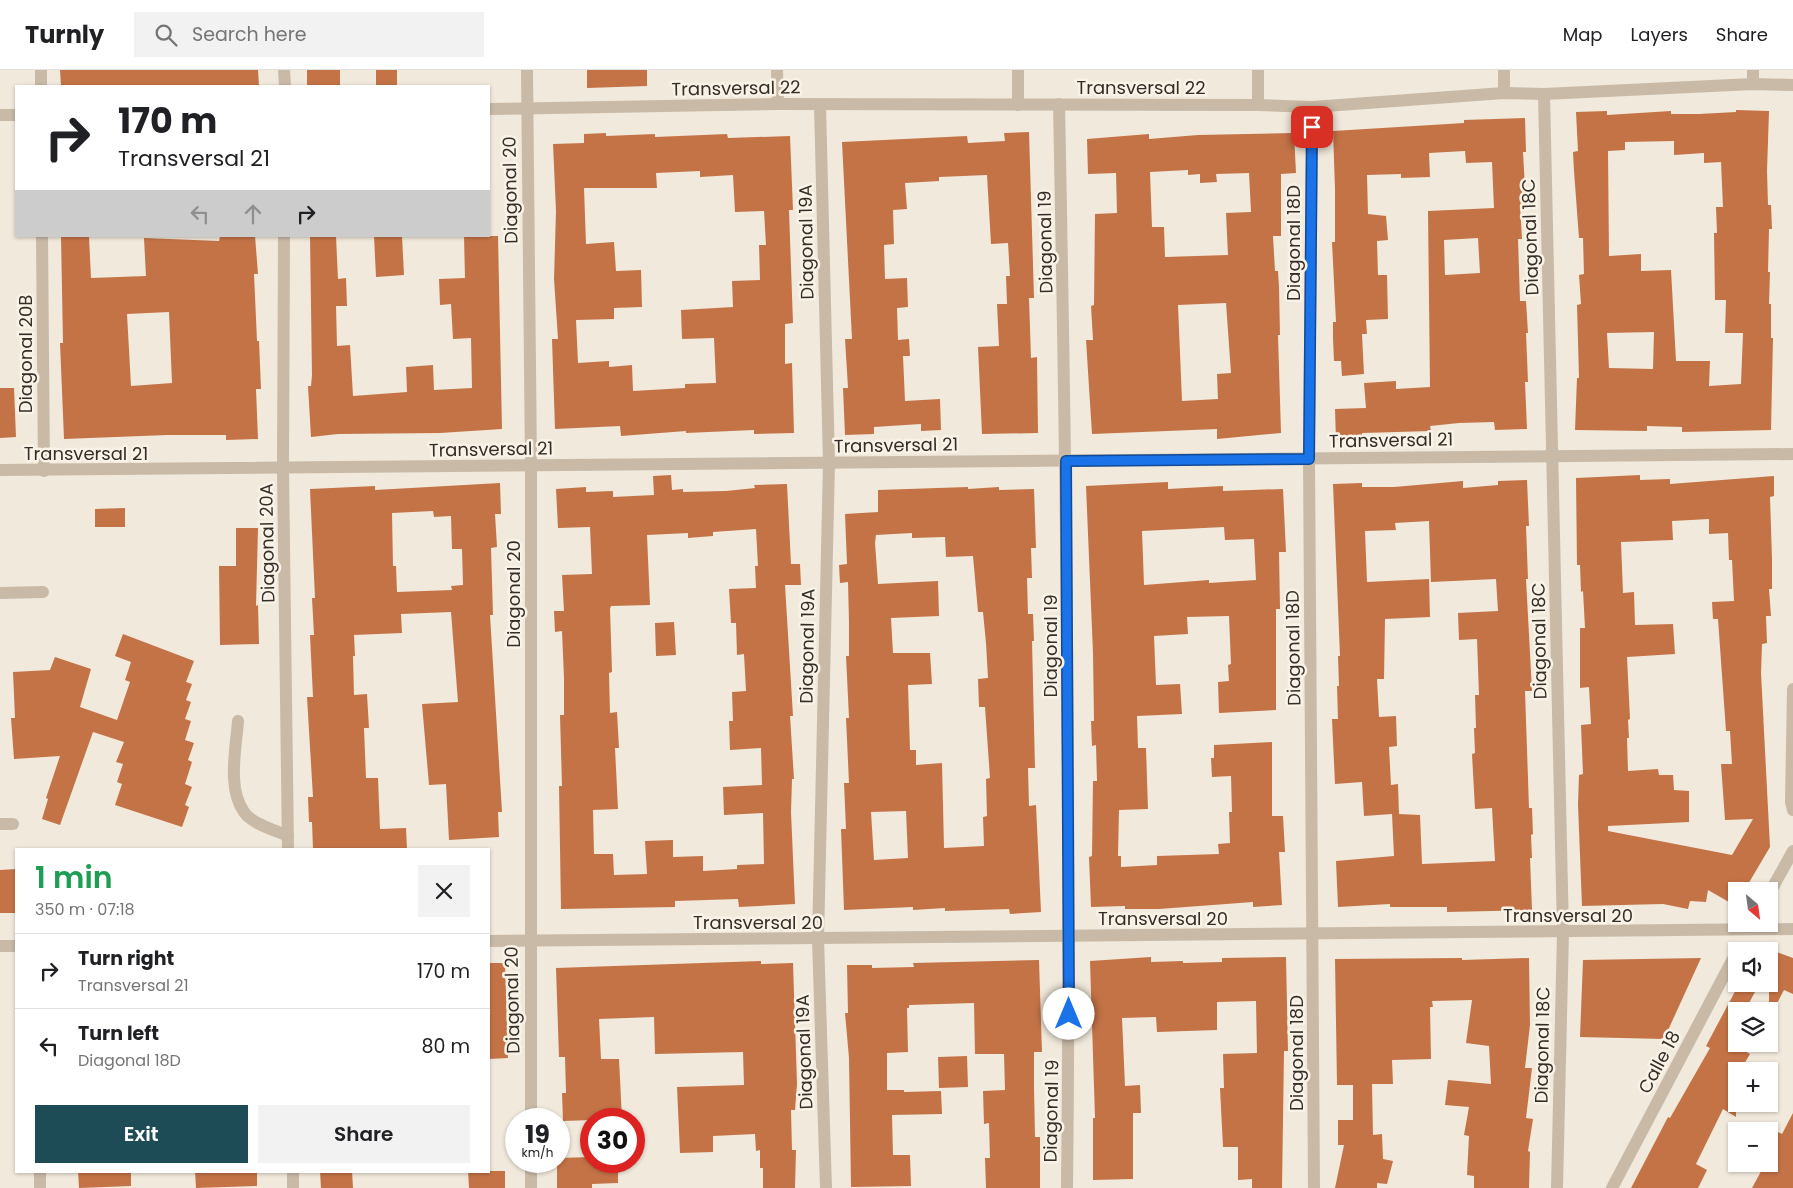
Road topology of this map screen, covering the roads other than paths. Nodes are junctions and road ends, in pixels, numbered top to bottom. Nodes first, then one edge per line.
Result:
1 (42, 70) edge
2 (284, 70) edge
3 (527, 70) edge
4 (777, 70) edge
5 (1018, 70) edge
6 (1258, 70) edge
7 (1504, 70) edge
8 (1753, 70) edge
9 (1753, 84) junction
10 (41, 85) edge
11 (284, 85) edge
12 (1793, 85) edge
13 (1504, 93) junction
14 (1544, 94) junction
15 (778, 104) junction
16 (1059, 104) junction
17 (820, 105) junction
18 (1018, 105) junction
19 (1258, 105) junction
20 (1312, 107) junction
21 (527, 108) junction
22 (490, 109) edge
23 (15, 114) edge
24 (0, 115) edge
25 (42, 237) edge
26 (284, 237) edge
27 (1793, 454) edge
28 (1553, 456) junction
29 (1309, 459) junction
30 (1066, 461) junction
31 (829, 464) junction
32 (531, 466) junction
33 (283, 469) junction
34 (0, 470) edge
35 (44, 471) junction
36 (42, 592) dead end
37 (0, 593) edge
38 (1793, 689) edge
39 (238, 721) dead end
40 (1793, 810) edge
41 (0, 824) edge
42 (13, 824) dead end
43 (288, 842) edge
44 (1793, 851) edge
45 (1776, 882) edge
46 (1728, 928) edge
47 (1778, 928) edge
48 (1793, 929) edge
49 (1562, 932) junction
50 (1313, 934) junction
51 (1070, 936) junction
52 (818, 939) junction
53 (490, 941) edge
54 (529, 941) junction
55 (0, 946) edge
56 (15, 946) edge
57 (1728, 969) edge
58 (531, 1108) edge
59 (40, 1173) edge
60 (293, 1173) edge
61 (531, 1173) edge
62 (40, 1188) edge
63 (293, 1188) edge
64 (531, 1188) edge
65 (826, 1188) edge
66 (1067, 1188) edge
67 (1314, 1188) edge
68 (1557, 1188) edge
69 (1612, 1188) edge

1 - 10 street
2 - 11 street
3 - 21 street, Diagonal 20
4 - 15 street
5 - 18 street
6 - 19 street
7 - 13 street
8 - 9 street
9 - 12 street, Transversal 22
9 - 14 street, Transversal 22
13 - 14 street, Transversal 22
13 - 20 street, Transversal 22
14 - 28 street, Diagonal 18C
15 - 17 street, Transversal 22
15 - 21 street, Transversal 22
16 - 18 street, Transversal 22
16 - 19 street, Transversal 22
16 - 30 street, Diagonal 19
17 - 18 street, Transversal 22
17 - 31 street, Diagonal 19A
19 - 20 street, Transversal 22
20 - 29 street, Diagonal 18D
21 - 22 street, Transversal 22
21 - 32 street, Diagonal 20
23 - 24 street
25 - 35 street, Diagonal 20B
26 - 33 street, Diagonal 20A
27 - 28 street, Transversal 21
28 - 29 street, Transversal 21
28 - 49 street, Diagonal 18C
29 - 30 street, Transversal 21
29 - 50 street, Diagonal 18D
30 - 31 street, Transversal 21
30 - 51 street, Diagonal 19
31 - 32 street, Transversal 21
31 - 52 street, Diagonal 19A
32 - 33 street, Transversal 21
32 - 54 street, Diagonal 20
33 - 35 street, Transversal 21
33 - 43 street, Diagonal 20A
34 - 35 street, Transversal 21
36 - 37 street
38 - 40 street
39 - 43 street
41 - 42 street
44 - 45 street
46 - 49 street, Transversal 20
47 - 48 street, Transversal 20
49 - 50 street, Transversal 20
49 - 68 street, Diagonal 18C
50 - 51 street, Transversal 20
50 - 67 street, Diagonal 18D
51 - 52 street, Transversal 20
51 - 66 street, Diagonal 19
52 - 54 street, Transversal 20
52 - 65 street, Diagonal 19A
53 - 54 street, Transversal 20
54 - 58 street, Diagonal 20
55 - 56 street
57 - 69 street, Calle 18
59 - 62 street
60 - 63 street
61 - 64 street

